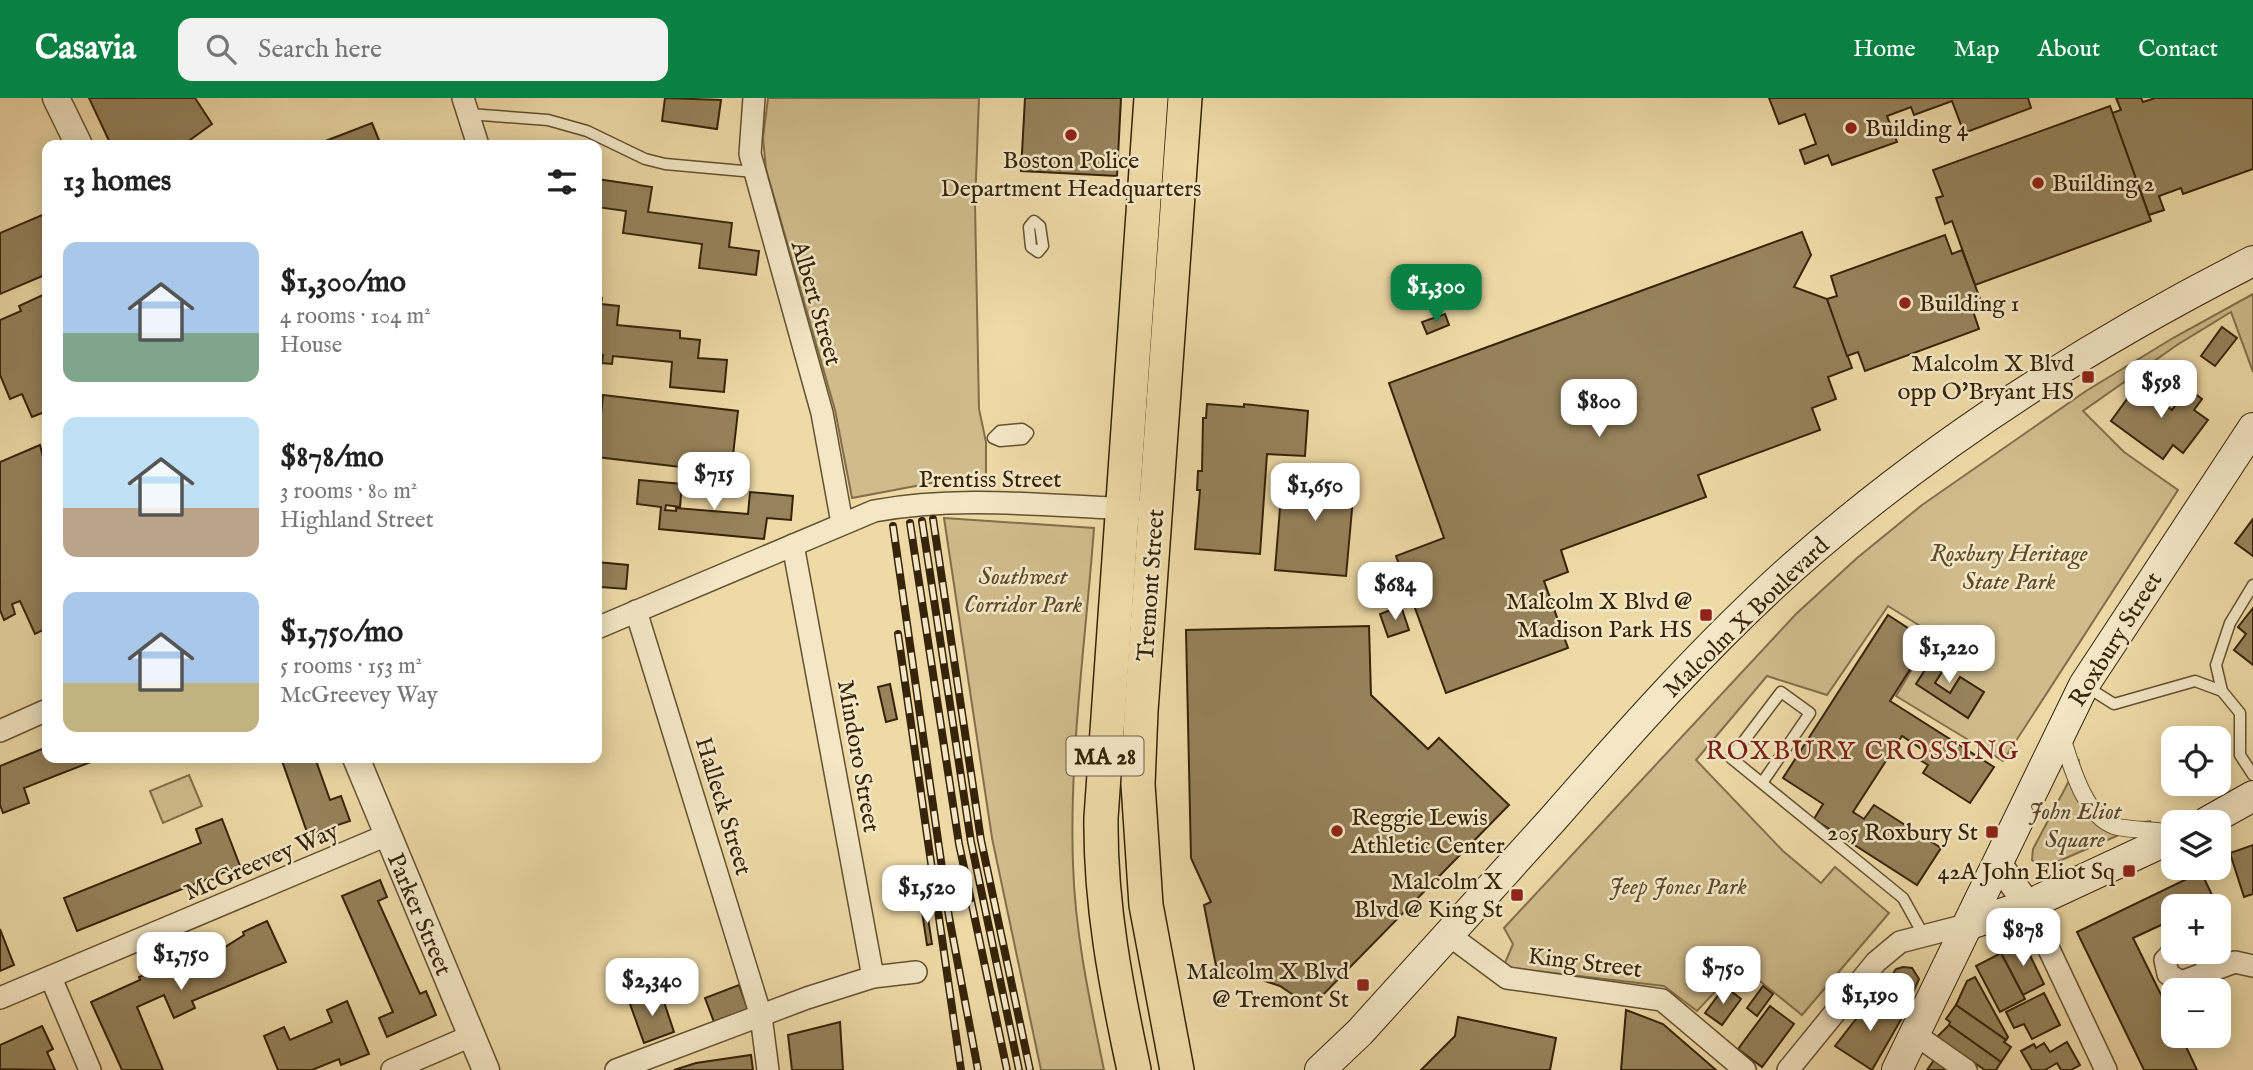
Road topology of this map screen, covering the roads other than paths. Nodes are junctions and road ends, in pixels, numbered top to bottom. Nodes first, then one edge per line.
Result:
1 (56, 98) edge
2 (754, 98) edge
3 (1151, 98) edge
4 (1185, 98) edge
5 (466, 106) edge
6 (77, 140) edge
7 (476, 140) edge
8 (754, 172) junction
9 (2253, 261) edge
10 (2253, 428) edge
11 (1139, 510) junction
12 (842, 523) junction
13 (793, 545) junction
14 (2253, 585) edge
15 (636, 611) junction
16 (602, 626) edge
17 (2084, 685) junction
18 (2222, 691) junction
19 (42, 712) edge
20 (0, 731) edge
21 (2060, 732) junction
22 (358, 763) edge
23 (2253, 775) edge
24 (1762, 783) junction
25 (2253, 796) edge
26 (2228, 810) edge
27 (2161, 833) edge
28 (387, 835) junction
29 (2161, 841) edge
30 (1997, 862) junction
31 (2028, 905) junction
32 (1970, 924) junction
33 (1923, 934) junction
34 (1449, 935) junction
35 (2166, 964) edge
36 (2212, 964) edge
37 (2253, 966) edge
38 (2216, 968) junction
39 (916, 972) dead end
40 (873, 977) junction
41 (51, 978) junction
42 (0, 999) edge
43 (761, 1016) junction
44 (1916, 1035) junction
45 (471, 1036) junction
46 (1178, 1067) edge
47 (90, 1070) edge
48 (392, 1070) edge
49 (486, 1070) edge
50 (616, 1070) edge
51 (768, 1070) edge
52 (1134, 1070) edge
53 (1320, 1070) edge
54 (1745, 1070) edge
55 (1788, 1070) edge
56 (1897, 1070) edge
57 (1966, 1070) edge
58 (2106, 1070) edge

1 - 6 street
2 - 8 street, Albert Street
3 - 11 main road, Tremont Street / MA 28
4 - 11 main road, Tremont Street / MA 28
5 - 7 street
5 - 8 lane
8 - 12 street, Albert Street
9 - 34 main road, Malcolm X Boulevard
10 - 17 main road, Roxbury Street
11 - 12 street, Prentiss Street
11 - 46 main road, Tremont Street / MA 28
11 - 52 main road, Tremont Street / MA 28
12 - 13 street, Prentiss Street
13 - 15 street, Prentiss Street
13 - 40 street, Mindoro Street
14 - 18 lane
15 - 16 street, Prentiss Street
15 - 43 street, Halleck Street
17 - 18 lane
17 - 21 main road, Roxbury Street
18 - 23 lane
19 - 20 street
21 - 27 street
21 - 30 main road, Roxbury Street
22 - 28 street, Parker Street
24 - 24 lane
24 - 33 lane
25 - 26 main road
28 - 41 street, McGreevey Way
28 - 45 street, Parker Street
29 - 31 main road
30 - 31 street
30 - 32 main road, Roxbury Street
31 - 32 main road
31 - 58 street
32 - 33 street
32 - 44 main road, Roxbury Street
33 - 55 street
34 - 53 main road, Malcolm X Boulevard
34 - 54 street, King Street
35 - 38 street
36 - 38 street
37 - 38 street
39 - 40 street
40 - 43 street
41 - 42 street, McGreevey Way
41 - 47 street
43 - 50 street
43 - 51 street, Halleck Street
44 - 56 main road, Roxbury Street
44 - 57 street
45 - 48 street
45 - 49 street, Parker Street

